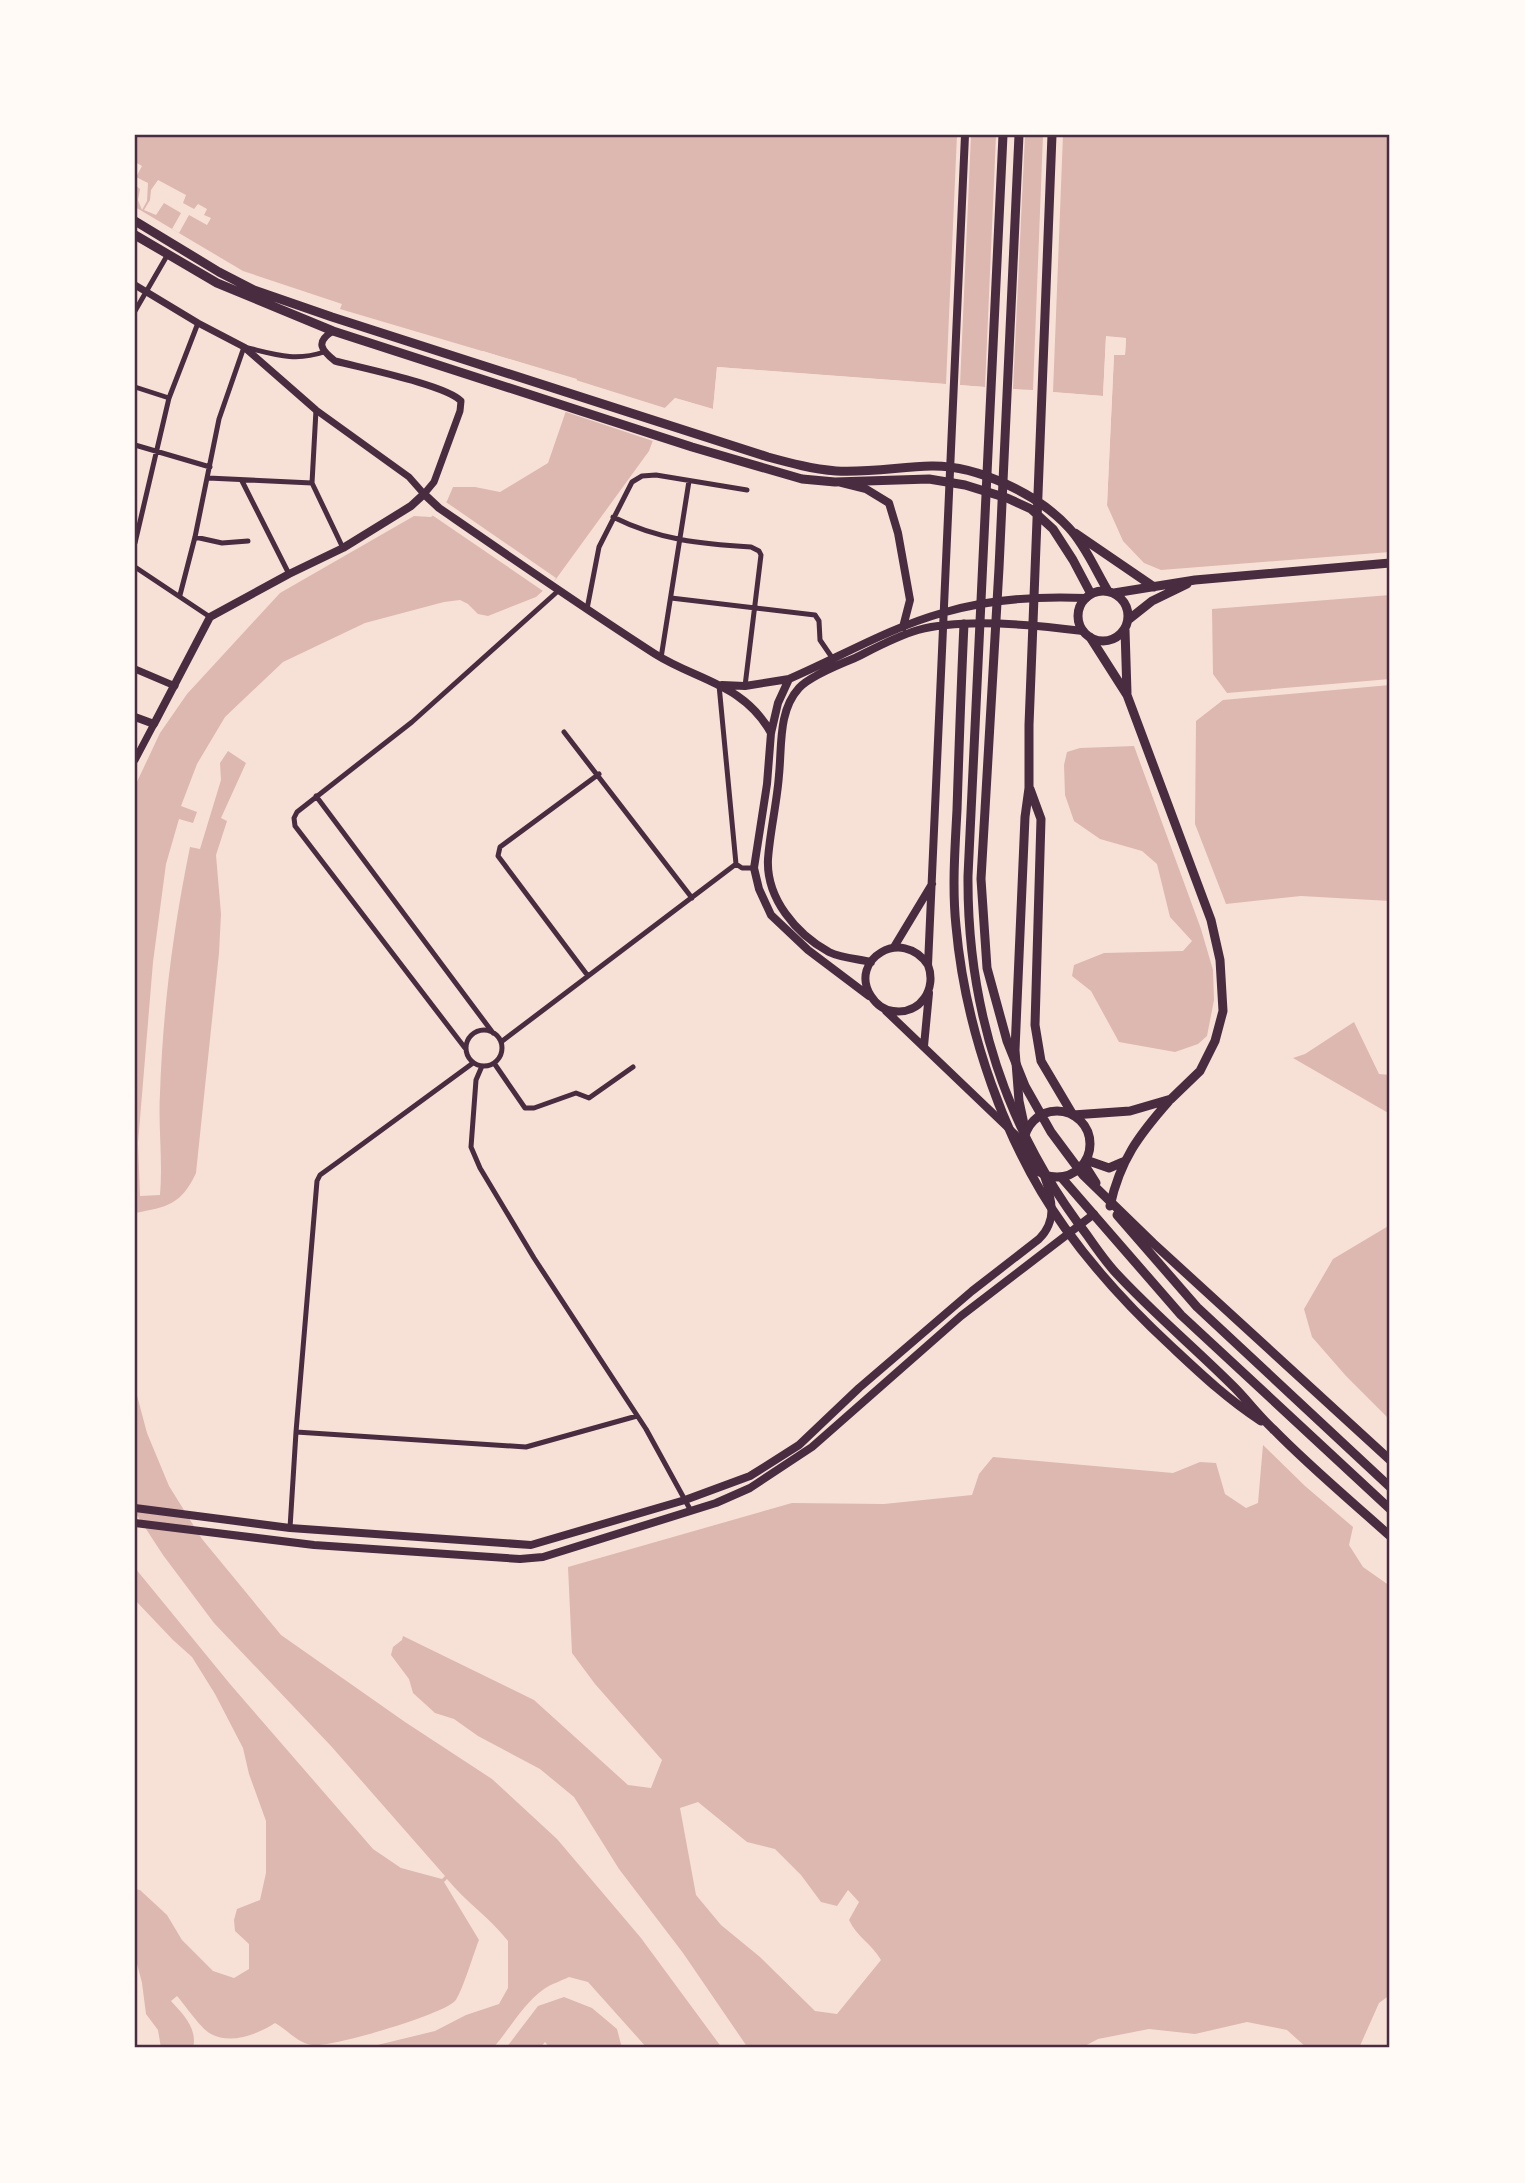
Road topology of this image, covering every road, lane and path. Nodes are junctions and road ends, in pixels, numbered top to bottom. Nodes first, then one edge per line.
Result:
1 (965, 135) edge
2 (1003, 135) edge
3 (1019, 135) edge
4 (1052, 135) edge
5 (135, 221) edge
6 (135, 234) edge
7 (168, 254) junction
8 (135, 285) edge
9 (146, 292) junction
10 (135, 311) edge
11 (198, 323) junction
12 (333, 331) junction
13 (244, 347) junction
14 (324, 352) junction
15 (135, 387) edge
16 (169, 398) junction
17 (316, 410) junction
18 (135, 445) edge
19 (157, 452) junction
20 (210, 467) junction
21 (208, 478) junction
22 (242, 481) junction
23 (689, 481) junction
24 (835, 482) junction
25 (312, 483) junction
26 (747, 490) dead end
27 (424, 494) junction
28 (613, 517) junction
29 (1071, 530) junction
30 (195, 537) junction
31 (248, 541) dead end
32 (681, 541) junction
33 (135, 543) edge
34 (343, 548) junction
35 (1390, 563) edge
36 (135, 567) edge
37 (289, 574) junction
38 (1195, 580) junction
39 (1154, 587) junction
40 (556, 589) junction
41 (1111, 592) junction
42 (180, 596) junction
43 (1088, 596) junction
44 (671, 598) junction
45 (587, 609) junction
46 (756, 609) junction
47 (952, 610) junction
48 (210, 617) junction
49 (953, 624) junction
50 (964, 624) junction
51 (1126, 625) junction
52 (903, 627) junction
53 (1086, 634) junction
54 (661, 658) junction
55 (833, 659) junction
56 (135, 670) edge
57 (789, 678) junction
58 (719, 685) junction
59 (175, 686) junction
60 (745, 686) junction
61 (1127, 695) junction
62 (135, 717) edge
63 (154, 724) junction
64 (564, 732) dead end
65 (771, 733) junction
66 (135, 760) edge
67 (598, 774) junction
68 (1029, 788) junction
69 (316, 796) junction
70 (736, 864) junction
71 (754, 868) junction
72 (933, 883) junction
73 (692, 898) junction
74 (894, 947) junction
75 (871, 962) junction
76 (928, 965) junction
77 (588, 976) junction
78 (930, 988) junction
79 (873, 999) junction
80 (881, 1007) junction
81 (493, 1033) junction
82 (501, 1042) junction
83 (924, 1046) junction
84 (465, 1048) junction
85 (473, 1063) junction
86 (494, 1063) junction
87 (482, 1066) junction
88 (633, 1067) dead end
89 (1171, 1099) junction
90 (1073, 1115) junction
91 (1025, 1131) junction
92 (1023, 1142) junction
93 (1085, 1162) junction
94 (1123, 1162) junction
95 (1044, 1175) junction
96 (1061, 1177) junction
97 (1110, 1206) junction
98 (1094, 1214) junction
99 (637, 1416) junction
100 (1273, 1430) junction
101 (296, 1432) junction
102 (1390, 1460) edge
103 (1390, 1488) edge
104 (685, 1500) junction
105 (135, 1508) edge
106 (1390, 1509) edge
107 (691, 1511) junction
108 (135, 1523) edge
109 (290, 1528) junction
110 (336, 1531) junction
111 (1390, 1536) edge
112 (334, 1545) junction

1 - 72 main road
2 - 100 main road
3 - 102 main road
4 - 68 main road
5 - 29 main road
6 - 7 main road
7 - 9 street
7 - 12 main road
8 - 9 street
9 - 10 street
9 - 11 street
11 - 13 street
11 - 16 street
12 - 14 street
12 - 24 main road
13 - 14 street
13 - 17 street
13 - 20 street
14 - 27 street
15 - 16 street
16 - 19 street
17 - 25 street
17 - 27 street
18 - 19 street
19 - 20 street
19 - 33 street
20 - 21 street
21 - 22 street
21 - 30 street
22 - 25 street
22 - 37 street
23 - 26 street
23 - 28 street
23 - 32 street
24 - 43 main road
24 - 52 main road
25 - 34 street
27 - 34 main road
27 - 40 main road
28 - 32 street
28 - 45 street
29 - 39 main road
29 - 41 main road
30 - 31 street
30 - 42 street
32 - 44 street
32 - 46 street
34 - 37 main road
35 - 38 main road
36 - 42 street
37 - 48 main road
38 - 39 main road
38 - 51 main road
39 - 41 main road
40 - 45 main road
40 - 69 street
41 - 43 main road
41 - 51 main road
42 - 48 street
43 - 47 main road
43 - 53 main road
44 - 46 street
44 - 54 street
45 - 54 main road
46 - 55 street
46 - 60 street
47 - 49 main road
47 - 52 main road
48 - 59 main road
49 - 50 main road
49 - 75 main road
50 - 53 main road
50 - 100 main road
51 - 53 main road
51 - 61 main road
52 - 55 main road
53 - 61 main road
54 - 58 main road
55 - 57 main road
56 - 59 street
57 - 60 main road
57 - 65 main road
58 - 60 main road
58 - 65 main road
58 - 70 street
59 - 63 main road
61 - 89 main road
62 - 63 main road
63 - 66 street
64 - 67 street
65 - 71 main road
67 - 73 street
67 - 77 street
68 - 90 main road
68 - 91 main road
69 - 81 street
69 - 84 street
70 - 71 street
70 - 73 street
71 - 79 main road
72 - 74 main road
72 - 76 main road
73 - 77 street
74 - 75 main road
74 - 76 main road
75 - 79 main road
76 - 78 main road
77 - 82 street
78 - 80 main road
78 - 83 main road
79 - 80 main road
80 - 83 main road
81 - 82 street
81 - 84 street
82 - 86 street
83 - 92 main road
84 - 85 street
85 - 87 street
85 - 101 street
86 - 87 street
86 - 88 street
87 - 99 street
89 - 90 main road
89 - 94 main road
90 - 91 main road
90 - 93 main road
91 - 92 main road
92 - 95 main road
93 - 94 main road
93 - 96 main road
93 - 97 main road
94 - 97 main road
95 - 96 main road
95 - 104 main road
96 - 98 main road
97 - 103 main road
98 - 106 main road
98 - 107 main road
99 - 101 street
99 - 104 street
100 - 111 main road
101 - 109 street
104 - 107 street
104 - 110 main road
105 - 109 main road
107 - 112 main road
108 - 112 main road
109 - 110 main road
110 - 112 main road

